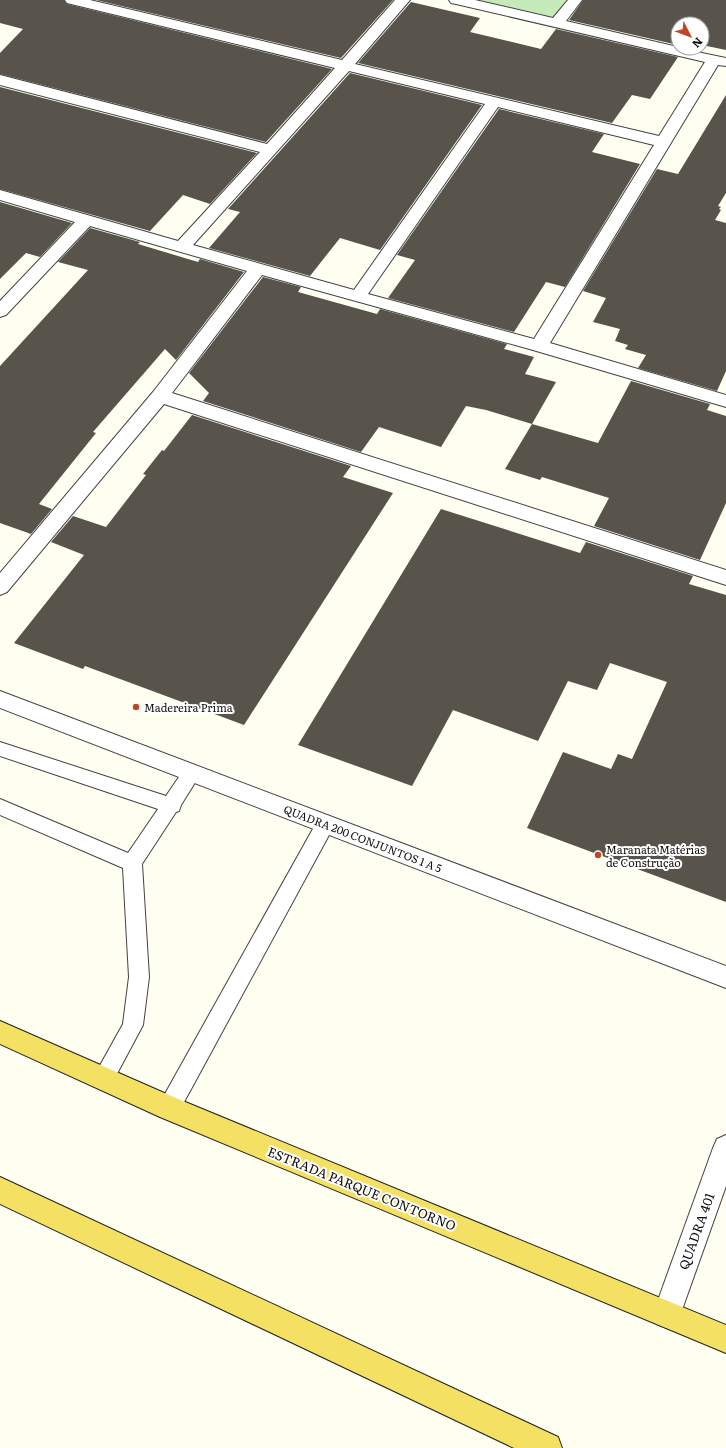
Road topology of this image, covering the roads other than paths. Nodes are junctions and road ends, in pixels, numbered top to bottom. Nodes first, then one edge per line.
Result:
1 (72, 0) edge
2 (403, 0) edge
3 (456, 0) edge
4 (575, 0) edge
5 (557, 23) junction
6 (719, 61) edge
7 (344, 66) junction
8 (0, 80) edge
9 (494, 102) junction
10 (662, 142) junction
11 (271, 150) junction
12 (0, 195) edge
13 (87, 220) junction
14 (183, 246) junction
15 (258, 269) junction
16 (358, 296) junction
17 (0, 311) edge
18 (539, 346) junction
19 (160, 396) junction
20 (726, 402) edge
21 (726, 578) edge
22 (0, 588) edge
23 (0, 699) edge
24 (0, 748) edge
25 (192, 773) junction
26 (172, 806) junction
27 (0, 807) edge
28 (326, 824) junction
29 (132, 863) junction
30 (726, 977) edge
31 (0, 1032) edge
32 (104, 1078) junction
33 (169, 1108) junction
34 (726, 1148) edge
35 (0, 1190) edge
36 (667, 1314) junction
37 (726, 1339) edge
38 (547, 1448) edge

1 - 7 street
2 - 7 street
3 - 5 street
4 - 5 street
5 - 6 street
6 - 10 street
7 - 9 street
7 - 11 street
8 - 11 street
9 - 10 street
9 - 16 street
10 - 18 street
11 - 14 street
12 - 13 street
13 - 14 street
13 - 17 street
14 - 15 street
15 - 16 street
15 - 19 street
16 - 18 street
18 - 20 street
19 - 21 street
19 - 22 street
23 - 25 street, QUADRA 200 CONJUNTOS 1 A 5
24 - 26 lane
25 - 26 lane
25 - 28 street, QUADRA 200 CONJUNTOS 1 A 5
26 - 29 lane
27 - 29 lane
28 - 30 street, QUADRA 200 CONJUNTOS 1 A 5
28 - 33 lane
29 - 32 lane
31 - 32 highway, ESTRADA PARQUE CONTORNO
32 - 33 highway, ESTRADA PARQUE CONTORNO
33 - 36 highway, ESTRADA PARQUE CONTORNO
34 - 36 street, QUADRA 401
35 - 38 highway
36 - 37 highway, ESTRADA PARQUE CONTORNO

